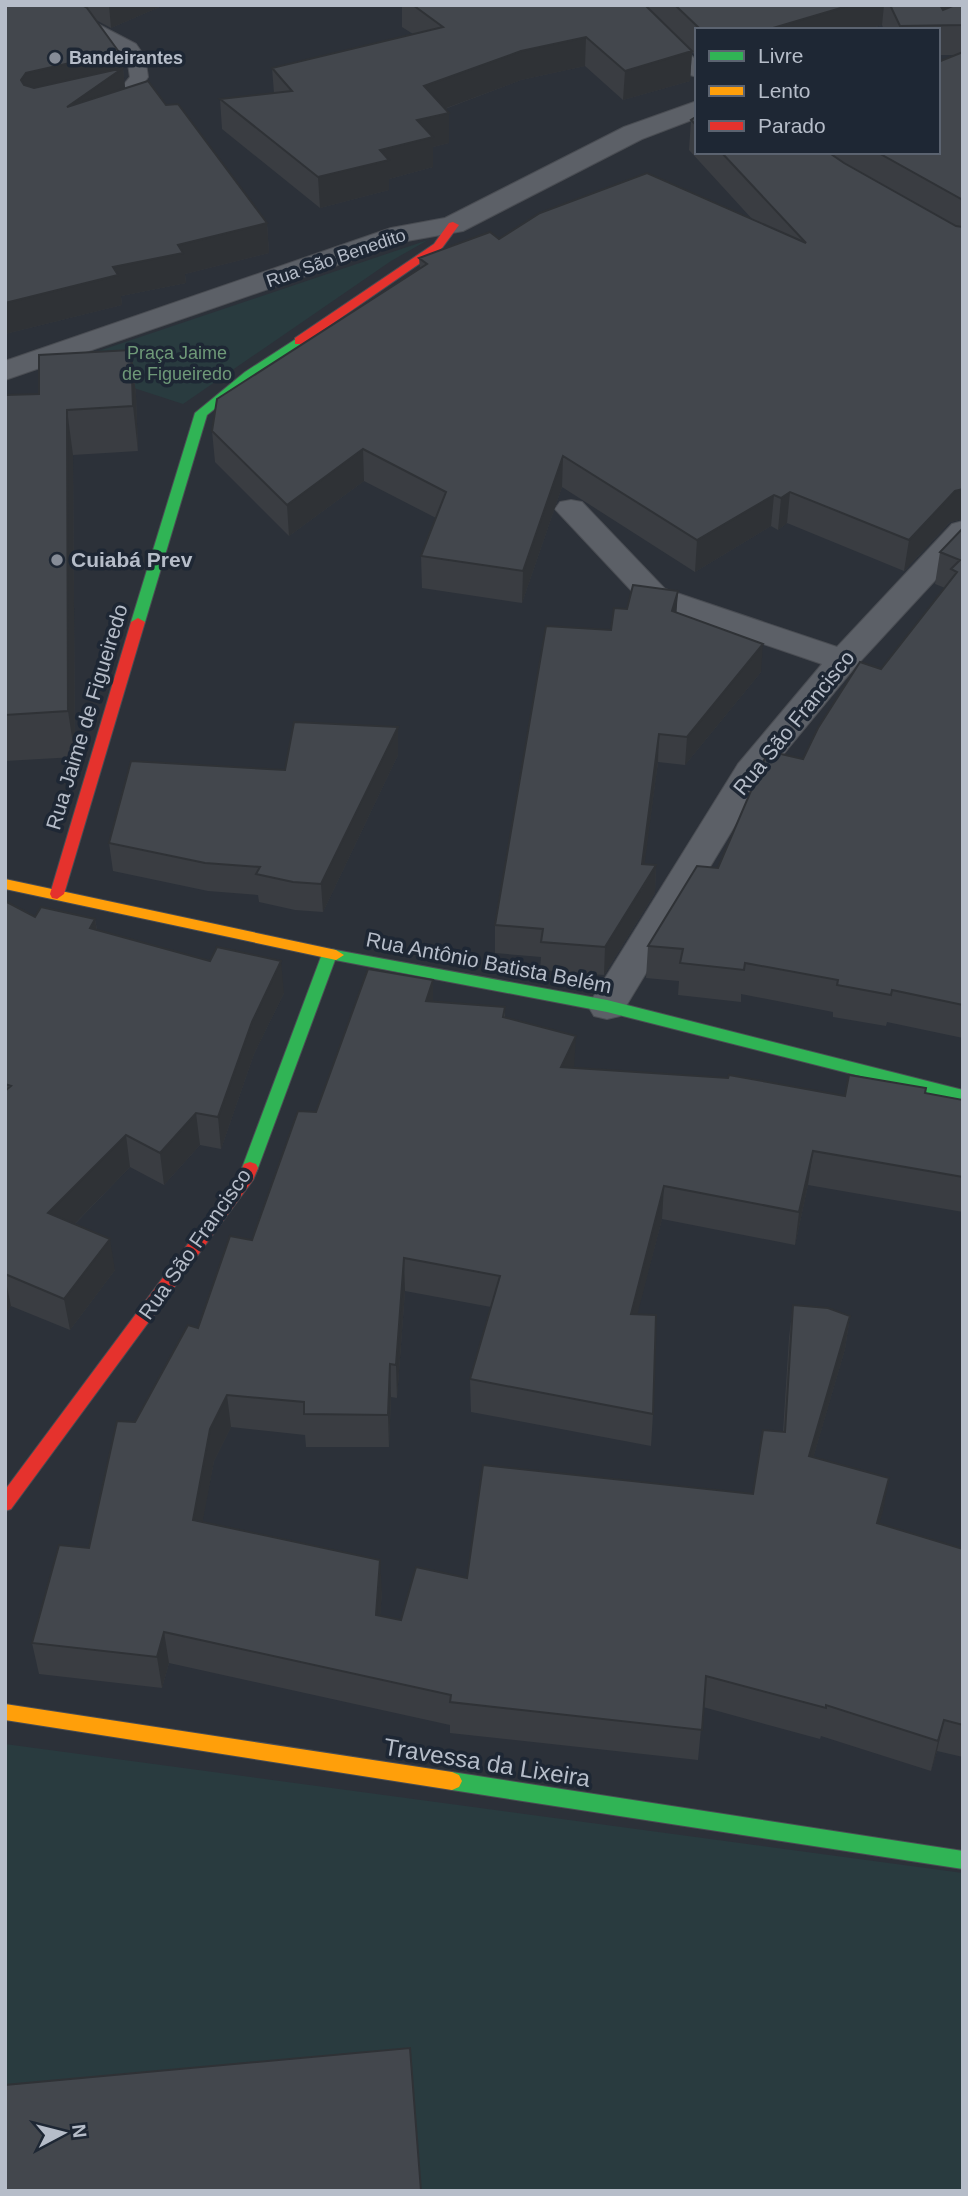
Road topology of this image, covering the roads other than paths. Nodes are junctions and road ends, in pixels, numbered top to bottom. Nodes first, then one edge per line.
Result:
1 (47, 5) edge
2 (627, 5) edge
3 (695, 66) edge
4 (64, 102) edge
5 (695, 110) edge
6 (453, 225) junction
7 (5, 371) edge
8 (571, 509) dead end
9 (963, 531) edge
10 (843, 660) junction
11 (5, 884) edge
12 (57, 894) junction
13 (330, 954) junction
14 (607, 1006) junction
15 (963, 1096) edge
16 (5, 1504) edge
17 (5, 1712) edge
18 (963, 1860) edge

1 - 4 lane
2 - 3 lane
5 - 6 street, Rua São Benedito
6 - 7 street, Rua São Benedito
6 - 12 street, Rua Jaime de Figueiredo
8 - 10 street
9 - 10 street, Rua São Francisco
10 - 14 street, Rua São Francisco
11 - 12 street, Rua Antônio Batista Belém
12 - 13 street, Rua Antônio Batista Belém
13 - 14 street, Rua Antônio Batista Belém
13 - 16 street, Rua São Francisco
14 - 15 street, Rua Antônio Batista Belém
17 - 18 street, Travessa da Lixeira

